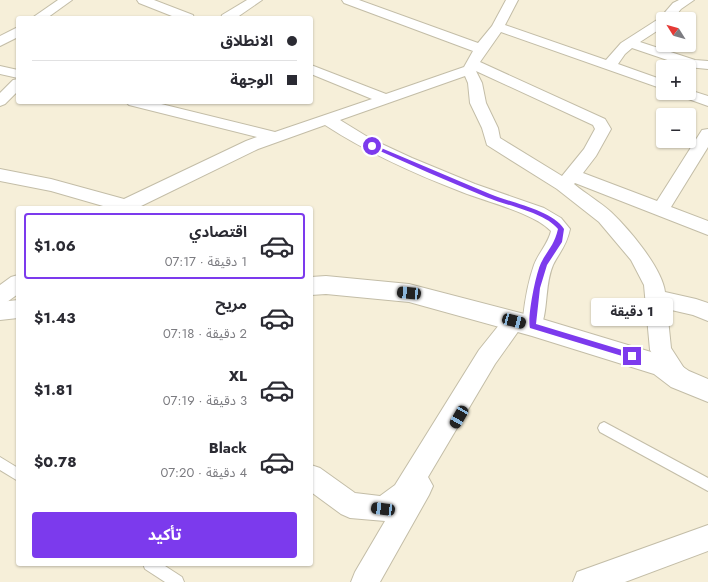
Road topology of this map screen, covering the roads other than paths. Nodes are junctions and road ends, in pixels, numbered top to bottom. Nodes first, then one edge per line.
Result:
1 (66, 0) edge
2 (143, 0) edge
3 (256, 0) edge
4 (348, 0) edge
5 (512, 0) edge
6 (688, 0) edge
7 (672, 12) edge
8 (41, 16) edge
9 (183, 16) edge
10 (230, 16) edge
11 (656, 26) edge
12 (498, 27) junction
13 (16, 32) edge
14 (0, 42) edge
15 (630, 43) junction
16 (481, 50) junction
17 (708, 65) edge
18 (610, 66) junction
19 (471, 67) junction
20 (0, 70) edge
21 (313, 70) edge
22 (16, 74) edge
23 (656, 82) edge
24 (16, 85) edge
25 (696, 97) edge
26 (386, 99) junction
27 (0, 101) edge
28 (708, 101) edge
29 (142, 104) edge
30 (327, 119) junction
31 (708, 134) edge
32 (276, 137) junction
33 (0, 175) edge
34 (568, 180) junction
35 (120, 206) edge
36 (125, 206) edge
37 (661, 209) junction
38 (708, 228) edge
39 (16, 284) edge
40 (313, 286) edge
41 (0, 296) edge
42 (656, 298) junction
43 (16, 309) edge
44 (0, 311) edge
45 (708, 312) edge
46 (523, 323) junction
47 (680, 379) junction
48 (708, 391) edge
49 (604, 428) dead end
50 (0, 463) edge
51 (16, 474) edge
52 (313, 478) edge
53 (708, 485) edge
54 (708, 538) edge
55 (153, 566) edge
56 (177, 582) edge
57 (365, 582) edge
58 (587, 582) edge

1 - 8 street
2 - 9 street
3 - 10 street
4 - 16 street
5 - 12 street
6 - 7 street
11 - 15 street
12 - 16 street
12 - 18 street
13 - 14 street
15 - 17 street
15 - 18 street
16 - 19 street
18 - 23 street
19 - 26 street
19 - 34 street
19 - 34 street
20 - 22 street
21 - 26 street
24 - 27 street
25 - 28 street
26 - 30 street
29 - 32 street
30 - 32 street
30 - 46 street
31 - 37 street
32 - 36 street
33 - 35 street
34 - 37 street
34 - 42 street
37 - 38 street
39 - 41 street
40 - 46 street
42 - 45 street
42 - 47 street
43 - 44 street
46 - 47 street
46 - 52 street
46 - 57 street
47 - 48 street
49 - 53 lane
50 - 51 lane
54 - 58 street
55 - 56 lane

